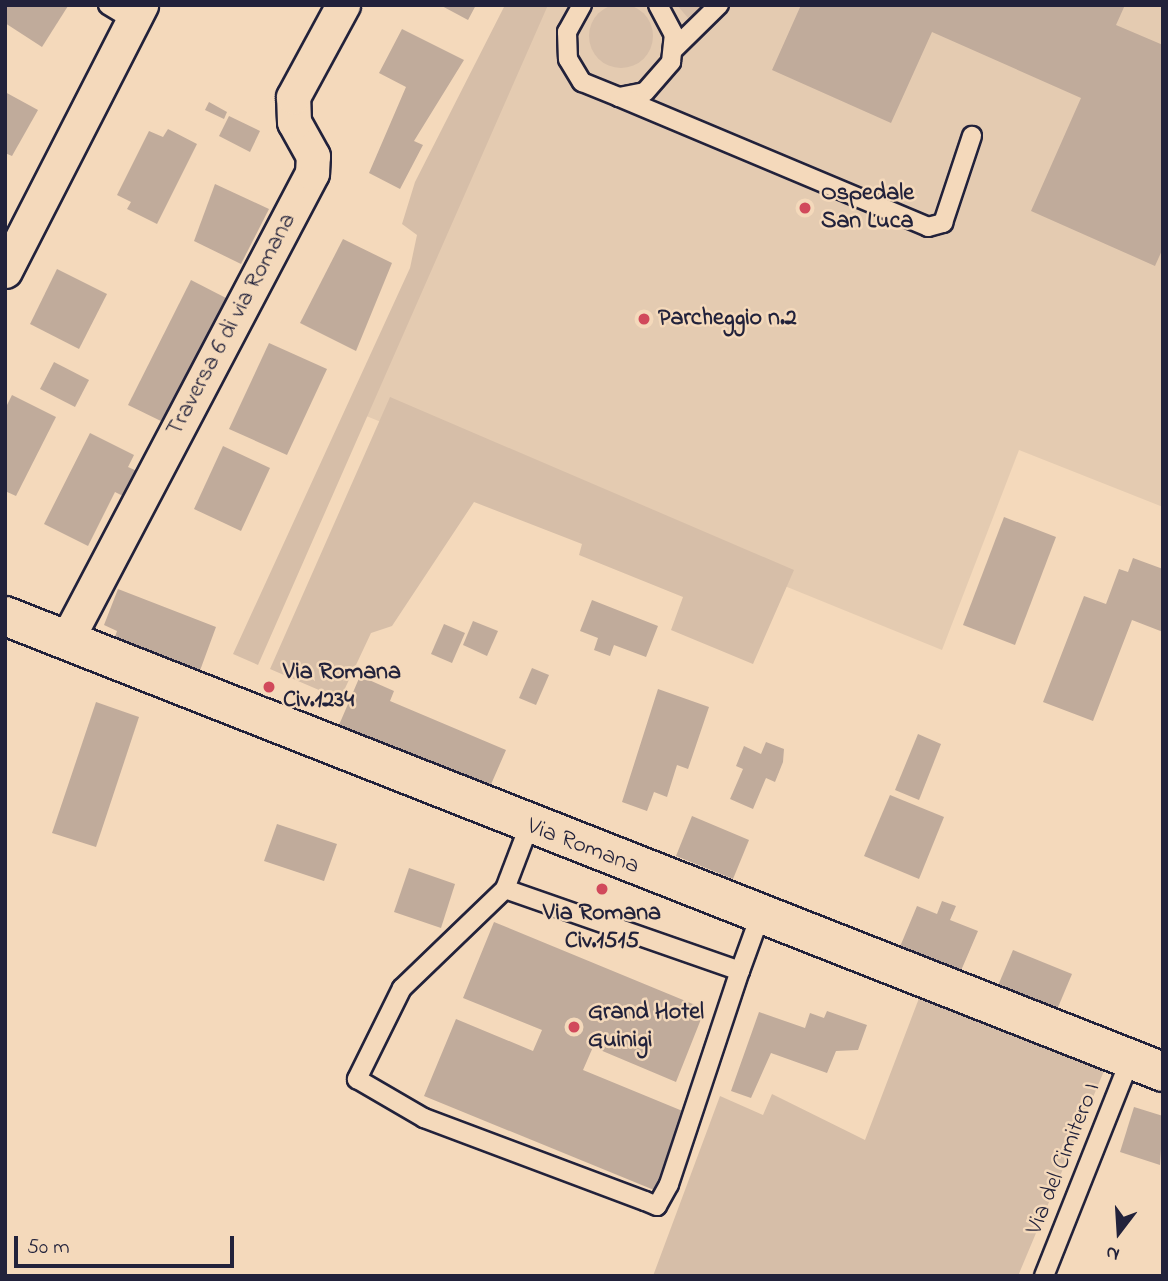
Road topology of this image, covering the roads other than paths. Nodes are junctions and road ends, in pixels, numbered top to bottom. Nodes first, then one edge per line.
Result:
1 (343, 5) edge
2 (658, 5) edge
3 (719, 5) edge
4 (580, 6) edge
5 (128, 10) edge
6 (674, 49) junction
7 (656, 84) junction
8 (619, 97) junction
9 (684, 121) junction
10 (972, 136) dead end
11 (5, 271) edge
12 (5, 616) edge
13 (66, 640) junction
14 (529, 826) junction
15 (505, 889) junction
16 (761, 916) junction
17 (740, 971) junction
18 (1146, 1066) edge
19 (1044, 1276) edge

1 - 13 street, Traversa 6 di via Romana
2 - 6 lane
3 - 6 lane
4 - 8 lane
5 - 11 street
6 - 7 lane
7 - 8 lane
7 - 9 lane
8 - 9 lane
9 - 10 lane
12 - 13 main road, Via Romana
13 - 14 main road, Via Romana
14 - 15 lane
14 - 16 main road, Via Romana
15 - 17 lane
15 - 17 lane
16 - 17 lane
16 - 18 main road, Via Romana
18 - 19 lane, Via del Cimitero I

